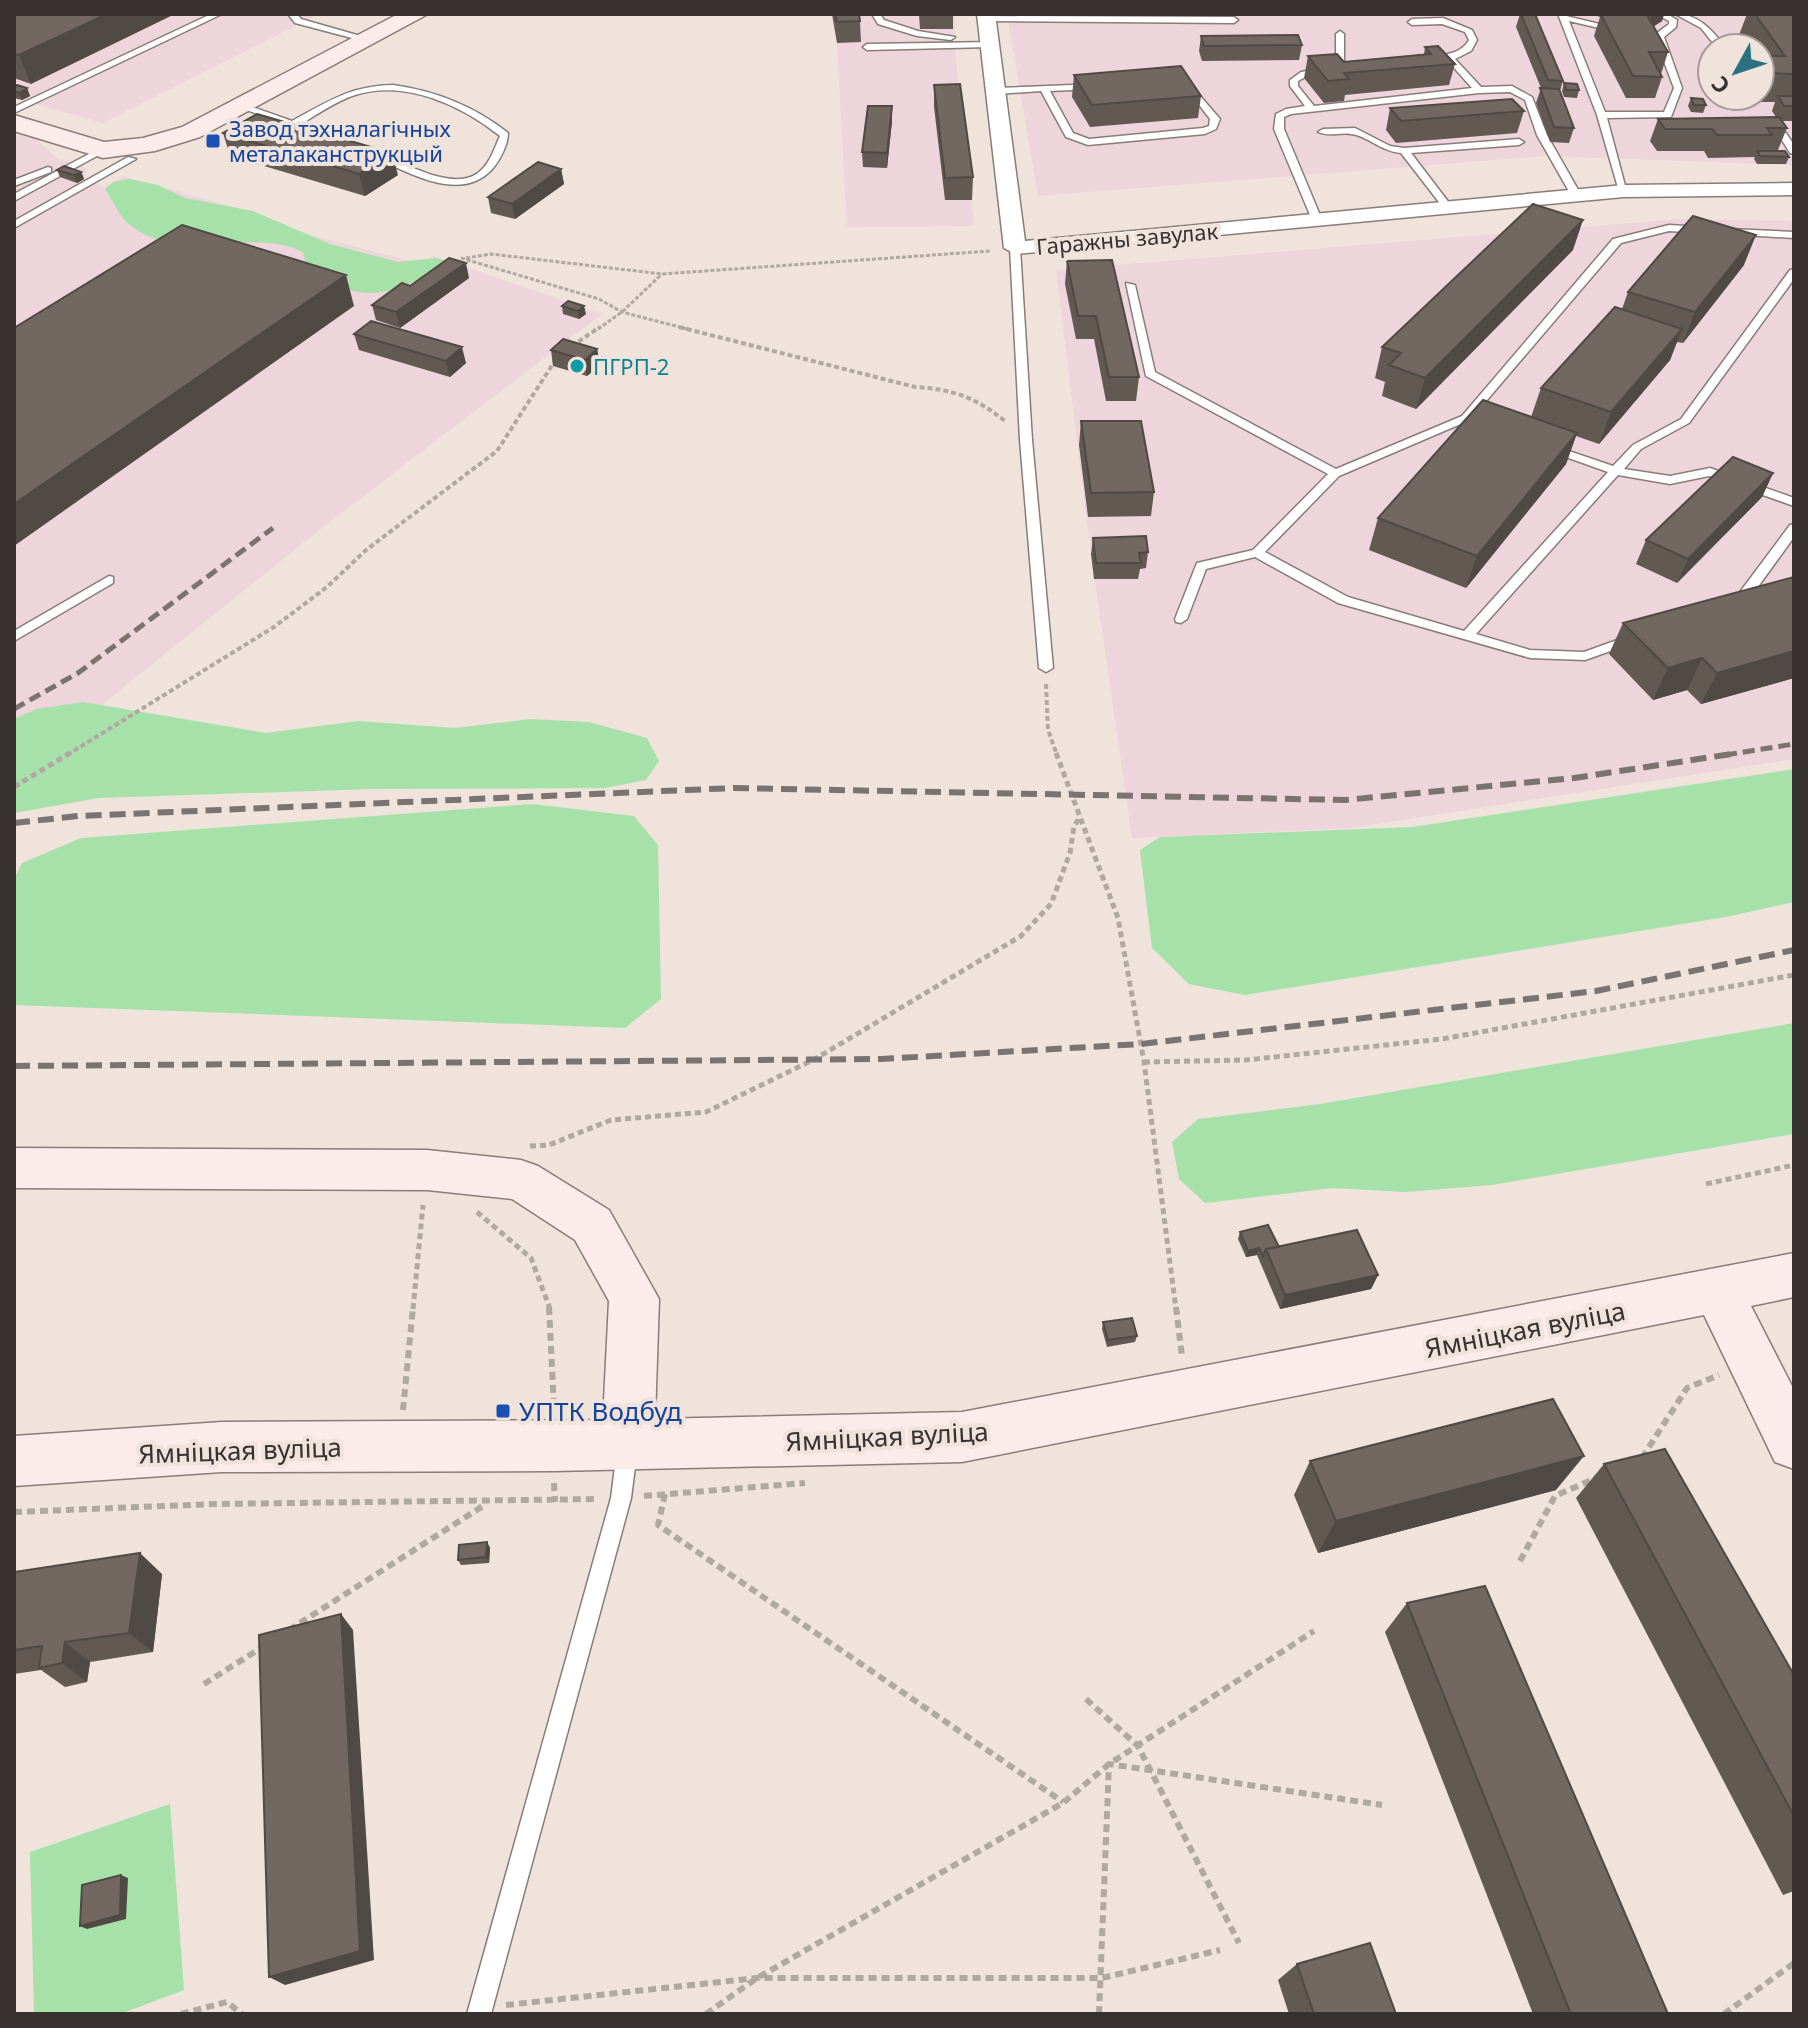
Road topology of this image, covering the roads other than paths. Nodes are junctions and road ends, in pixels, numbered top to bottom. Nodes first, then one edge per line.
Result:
1 (218, 14) edge
2 (292, 14) edge
3 (416, 14) edge
4 (876, 14) edge
5 (1660, 14) edge
6 (1679, 14) edge
7 (1563, 15) edge
8 (1234, 20) dead end
9 (1412, 22) dead end
10 (988, 29) edge
11 (1709, 32) edge
12 (1340, 34) dead end
13 (1659, 36) junction
14 (367, 39) junction
15 (867, 47) dead end
16 (1450, 58) junction
17 (1420, 61) edge
18 (1181, 81) edge
19 (1106, 85) edge
20 (1045, 90) junction
21 (1479, 90) junction
22 (996, 91) junction
23 (241, 106) junction
24 (1312, 109) junction
25 (14, 110) edge
26 (1602, 115) junction
27 (1668, 115) junction
28 (1681, 119) edge
29 (14, 123) edge
30 (294, 124) junction
31 (1755, 129) edge
32 (1323, 132) dead end
33 (322, 135) edge
34 (1519, 142) dead end
35 (365, 151) edge
36 (1404, 151) junction
37 (1793, 151) edge
38 (91, 155) junction
39 (131, 159) dead end
40 (14, 183) edge
41 (1794, 189) edge
42 (1624, 191) junction
43 (1576, 195) junction
44 (14, 198) edge
45 (1448, 208) junction
46 (1317, 220) junction
47 (14, 225) edge
48 (1794, 235) edge
49 (1015, 248) junction
50 (1794, 272) edge
51 (1130, 285) dead end
52 (1466, 418) junction
53 (1481, 423) edge
54 (1540, 444) edge
55 (1615, 471) junction
56 (1335, 473) junction
57 (1794, 502) edge
58 (1794, 528) edge
59 (1257, 553) junction
60 (109, 580) dead end
61 (1713, 609) edge
62 (1181, 619) dead end
63 (1642, 635) edge
64 (1467, 636) junction
65 (14, 637) edge
66 (1046, 668) road end
67 (14, 1168) edge
68 (1794, 1275) edge
69 (1718, 1292) junction
70 (628, 1444) junction
71 (1794, 1444) edge
72 (14, 1461) edge
73 (480, 2011) edge

1 - 25 lane
2 - 14 lane
3 - 14 main road
4 - 10 lane
5 - 13 lane
6 - 11 lane
7 - 13 lane
7 - 26 lane
8 - 10 lane
9 - 16 lane
10 - 15 lane
10 - 22 street
12 - 24 lane
13 - 27 lane
14 - 23 main road
16 - 17 lane
16 - 21 lane
18 - 20 lane
19 - 20 lane
20 - 22 lane
21 - 24 lane
21 - 43 lane
22 - 49 street
23 - 30 lane
23 - 38 main road
24 - 46 lane
26 - 27 lane
26 - 42 lane
27 - 28 lane
29 - 38 main road
30 - 33 lane
30 - 35 lane
31 - 37 lane
32 - 36 lane
34 - 36 lane
36 - 45 lane
38 - 40 lane
38 - 44 lane
39 - 47 lane
41 - 42 street, Гаражны завулак
42 - 43 street, Гаражны завулак
43 - 45 street, Гаражны завулак
45 - 46 street, Гаражны завулак
46 - 49 street, Гаражны завулак
48 - 52 lane
49 - 66 lane
50 - 55 lane
51 - 56 lane
52 - 53 lane
52 - 56 lane
54 - 55 lane
55 - 57 lane
55 - 64 lane
56 - 59 lane
58 - 61 lane
59 - 62 lane
59 - 64 lane
60 - 65 lane
63 - 64 lane
67 - 70 main road
68 - 69 main road, Ямніцкая вуліца
69 - 70 main road, Ямніцкая вуліца
69 - 71 main road
70 - 72 main road, Ямніцкая вуліца
70 - 73 lane

